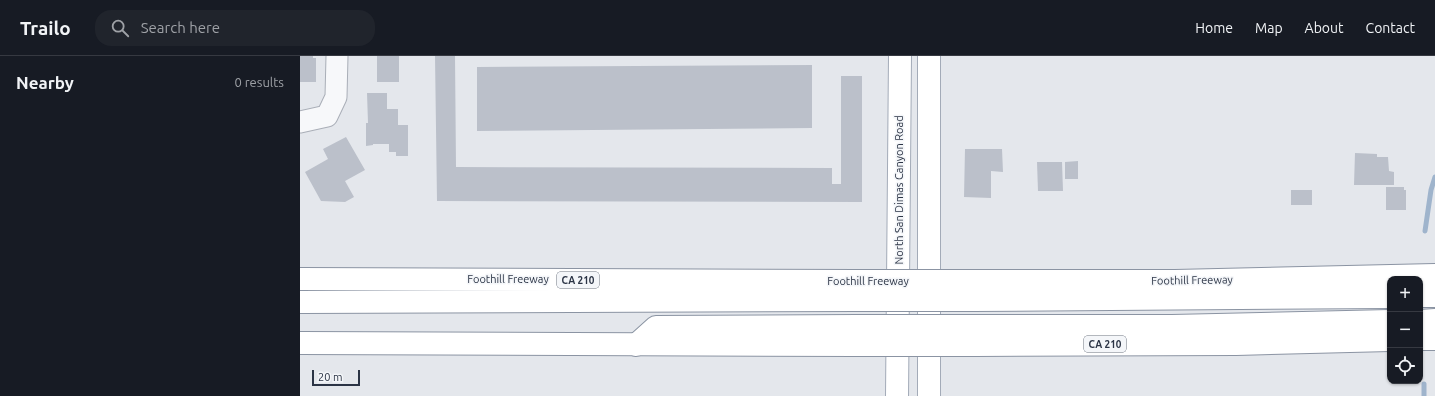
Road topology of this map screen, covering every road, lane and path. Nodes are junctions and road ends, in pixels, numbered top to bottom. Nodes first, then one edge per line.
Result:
1 (337, 56) edge
2 (900, 56) edge
3 (929, 56) edge
4 (300, 122) edge
5 (1435, 275) edge
6 (300, 278) edge
7 (857, 290) junction
8 (973, 291) junction
9 (1423, 296) edge
10 (1435, 296) edge
11 (1387, 297) edge
12 (300, 302) edge
13 (1435, 320) edge
14 (1423, 321) edge
15 (1387, 322) edge
16 (1362, 331) junction
17 (973, 335) junction
18 (1387, 339) edge
19 (1423, 339) edge
20 (1435, 339) edge
21 (300, 343) edge
22 (897, 396) edge
23 (929, 396) edge

1 - 4 street
2 - 22 main road, North San Dimas Canyon Road
3 - 23 main road
5 - 8 main road, Foothill Freeway / CA 210
6 - 7 main road, Foothill Freeway / CA 210
7 - 8 main road, Foothill Freeway / CA 210, bridge
7 - 12 main road
8 - 11 main road
9 - 10 main road
13 - 14 main road
15 - 16 main road
16 - 17 main road
16 - 17 main road, CA 210
16 - 18 main road, CA 210
17 - 21 main road, CA 210, bridge
19 - 20 main road

